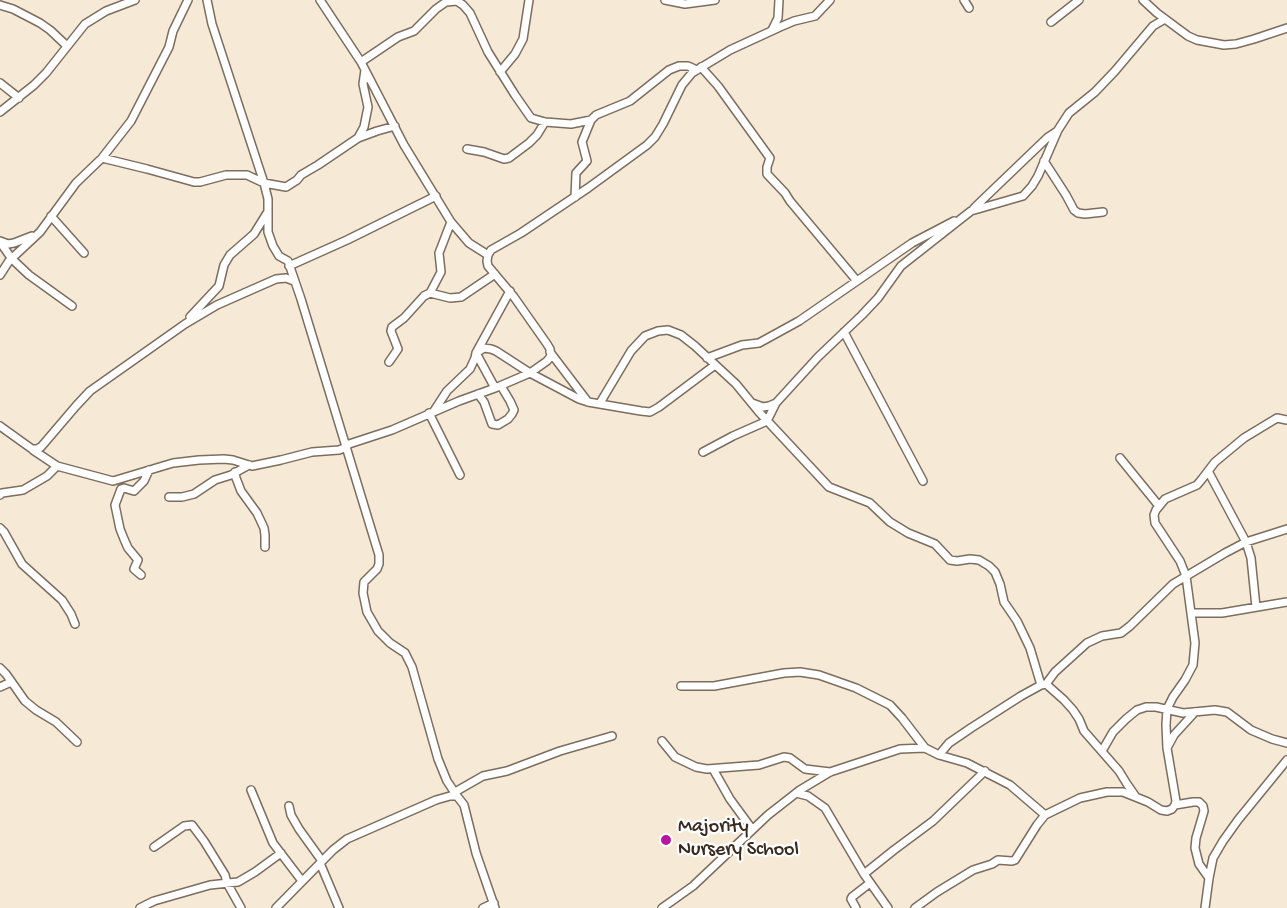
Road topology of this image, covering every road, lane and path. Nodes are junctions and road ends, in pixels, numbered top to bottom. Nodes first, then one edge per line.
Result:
1 (135, 0) edge
2 (188, 0) edge
3 (207, 0) edge
4 (321, 0) edge
5 (529, 0) edge
6 (665, 0) edge
7 (715, 0) edge
8 (779, 0) edge
9 (830, 0) edge
10 (964, 0) edge
11 (1079, 0) edge
12 (1143, 0) edge
13 (0, 5) edge
14 (969, 8) dead end
15 (1157, 13) junction
16 (1165, 19) junction
17 (1051, 22) dead end
18 (1153, 27) junction
19 (1287, 28) edge
20 (772, 30) junction
21 (67, 46) junction
22 (361, 62) junction
23 (699, 68) junction
24 (365, 70) junction
25 (500, 72) junction
26 (0, 83) edge
27 (19, 98) junction
28 (0, 112) edge
29 (591, 120) junction
30 (545, 122) junction
31 (395, 126) junction
32 (1058, 130) junction
33 (358, 138) junction
34 (467, 149) dead end
35 (102, 159) junction
36 (1044, 161) junction
37 (264, 183) junction
38 (436, 196) junction
39 (575, 197) junction
40 (971, 211) junction
41 (1103, 212) dead end
42 (267, 213) junction
43 (51, 216) junction
44 (962, 218) junction
45 (451, 222) junction
46 (40, 232) junction
47 (0, 241) edge
48 (84, 253) dead end
49 (488, 255) junction
50 (12, 259) junction
51 (289, 266) junction
52 (495, 274) junction
53 (0, 275) edge
54 (857, 280) junction
55 (294, 281) junction
56 (510, 291) junction
57 (430, 293) junction
58 (72, 306) dead end
59 (185, 324) junction
60 (844, 332) junction
61 (550, 352) junction
62 (476, 353) junction
63 (706, 358) junction
64 (388, 362) dead end
65 (542, 364) junction
66 (715, 366) junction
67 (563, 368) junction
68 (530, 373) junction
69 (498, 387) junction
70 (478, 394) junction
71 (588, 402) junction
72 (600, 403) junction
73 (752, 403) junction
74 (776, 403) junction
75 (432, 412) junction
76 (1287, 420) edge
77 (767, 421) junction
78 (0, 426) edge
79 (347, 446) junction
80 (32, 449) junction
81 (703, 452) dead end
82 (1120, 458) dead end
83 (249, 465) junction
84 (57, 466) junction
85 (149, 470) junction
86 (1208, 471) junction
87 (236, 472) junction
88 (459, 475) dead end
89 (923, 481) dead end
90 (0, 495) edge
91 (169, 497) dead end
92 (1159, 506) junction
93 (0, 528) edge
94 (1287, 529) edge
95 (1246, 542) junction
96 (265, 547) dead end
97 (141, 575) dead end
98 (1186, 576) junction
99 (1287, 602) edge
100 (1256, 607) junction
101 (1191, 613) junction
102 (75, 624) dead end
103 (0, 668) edge
104 (11, 682) junction
105 (1044, 684) junction
106 (681, 686) dead end
107 (0, 687) edge
108 (1167, 709) junction
109 (1195, 712) junction
110 (612, 736) dead end
111 (662, 741) dead end
112 (77, 742) dead end
113 (1287, 743) edge
114 (925, 747) junction
115 (1167, 748) junction
116 (1102, 751) junction
117 (939, 755) junction
118 (1287, 760) edge
119 (713, 769) junction
120 (985, 771) junction
121 (830, 772) junction
122 (251, 790) dead end
123 (796, 793) junction
124 (456, 794) junction
125 (1136, 798) junction
126 (1175, 805) junction
127 (289, 806) dead end
128 (1045, 815) junction
129 (752, 829) junction
130 (154, 847) dead end
131 (281, 854) junction
132 (321, 862) junction
133 (864, 874) junction
134 (1209, 878) junction
135 (302, 880) junction
136 (228, 883) junction
137 (870, 883) junction
138 (494, 906) edge
139 (141, 908) edge
140 (241, 908) edge
141 (276, 908) edge
142 (339, 908) edge
143 (483, 908) edge
144 (663, 908) edge
145 (856, 908) edge
146 (888, 908) edge
147 (915, 908) edge
148 (1205, 908) edge

1 - 21 street
2 - 35 street
3 - 37 street
4 - 22 street
5 - 25 street
6 - 7 street
8 - 20 street
9 - 20 street
10 - 14 street
11 - 17 street
12 - 15 street
13 - 21 street
15 - 16 street
15 - 18 street
16 - 18 street
16 - 19 street
18 - 32 street
20 - 23 street
21 - 27 street
22 - 24 street
22 - 25 street
23 - 29 street
23 - 39 street
23 - 54 street
24 - 31 street
24 - 33 street
25 - 30 street
26 - 27 street
27 - 28 street
29 - 30 street
29 - 39 street
30 - 34 street
31 - 33 street
31 - 38 street
32 - 36 street
32 - 40 street
33 - 37 street
35 - 37 street
35 - 43 street
36 - 40 street
36 - 41 street
37 - 42 street
38 - 45 street
38 - 51 street
39 - 49 street
40 - 44 street
42 - 51 street
42 - 59 street
43 - 46 street
43 - 48 street
44 - 54 street
44 - 60 street
45 - 49 street
45 - 57 street
46 - 47 street
46 - 50 street
47 - 50 street
49 - 52 street
50 - 53 street
50 - 58 street
51 - 55 street
52 - 56 street
52 - 57 street
54 - 63 street
55 - 59 street
55 - 79 street
56 - 61 street
56 - 62 street
57 - 64 street
59 - 80 street
60 - 74 street
60 - 89 street
61 - 65 street
61 - 67 street
62 - 68 street
62 - 69 street
62 - 75 street
63 - 66 street
63 - 72 street
65 - 67 street
65 - 68 street
66 - 72 street
66 - 73 street
67 - 71 street
68 - 69 street
68 - 71 street
69 - 70 street
69 - 70 street
70 - 75 street
71 - 72 street
73 - 74 street
73 - 77 street
74 - 77 street
75 - 79 street
75 - 88 street
76 - 86 street
77 - 81 street
77 - 105 street
78 - 80 street
79 - 83 street
79 - 124 street
80 - 84 street
82 - 92 street
83 - 85 street
83 - 87 street
84 - 85 street
84 - 90 street
85 - 97 street
86 - 92 street
86 - 95 street
87 - 91 street
87 - 96 street
92 - 98 street
93 - 102 street
94 - 95 street
95 - 98 street
95 - 100 street
98 - 101 street
98 - 105 street
99 - 100 street
100 - 101 street
101 - 108 street
103 - 104 street
104 - 107 street
104 - 112 street
105 - 116 street
105 - 117 street
106 - 114 street
108 - 109 street
108 - 115 street
108 - 116 street
109 - 113 street
109 - 115 street
110 - 124 street
111 - 119 street
114 - 117 street
114 - 121 street
115 - 126 street
116 - 125 street
117 - 120 street
118 - 134 street
119 - 121 street
119 - 129 street
120 - 128 street
120 - 133 street
121 - 123 street
122 - 131 street
123 - 129 street
123 - 133 street
124 - 132 street
124 - 138 street
125 - 126 street
125 - 128 street
126 - 134 street
127 - 132 street
128 - 147 street
129 - 144 street
130 - 136 street
131 - 135 street
131 - 136 street
132 - 135 street
132 - 142 street
133 - 137 street
134 - 148 street
135 - 141 street
136 - 139 street
136 - 140 street
137 - 145 street
137 - 146 street
138 - 143 street

